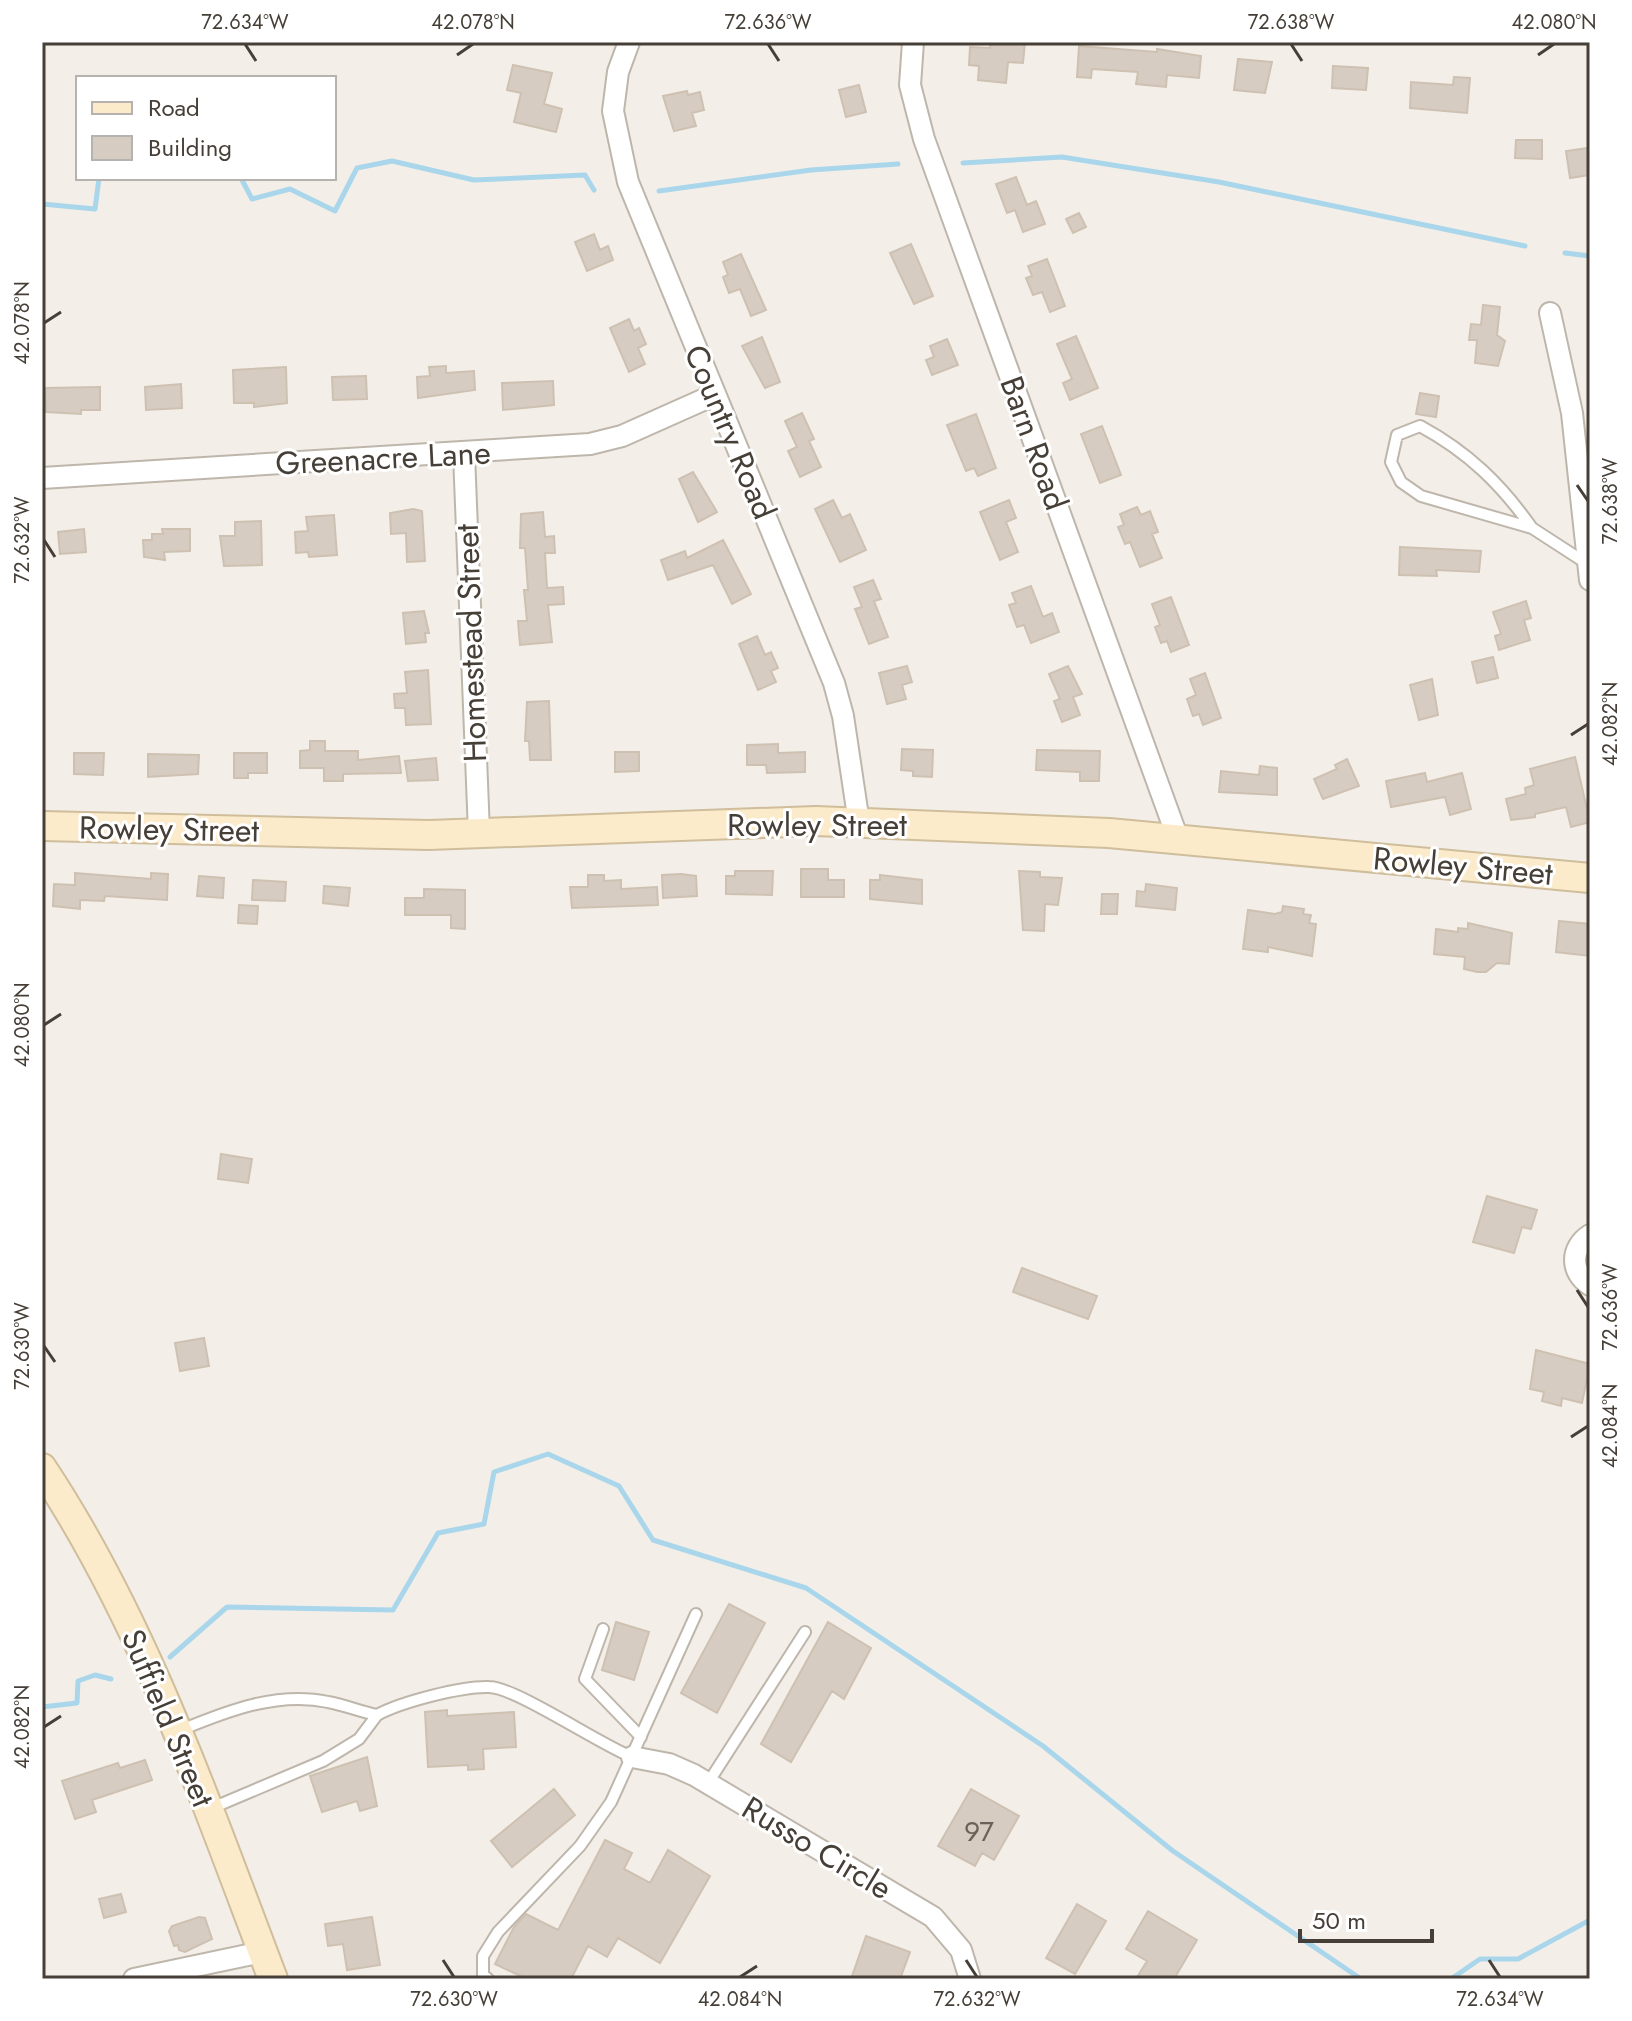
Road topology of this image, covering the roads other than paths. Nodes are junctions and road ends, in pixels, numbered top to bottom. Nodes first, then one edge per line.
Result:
1 (629, 42) edge
2 (913, 42) edge
3 (1550, 313) dead end
4 (714, 395) junction
5 (464, 454) junction
6 (42, 478) edge
7 (1532, 528) junction
8 (1589, 572) edge
9 (859, 823) junction
10 (42, 826) edge
11 (479, 833) junction
12 (1178, 839) junction
13 (1590, 878) edge
14 (1590, 1235) edge
15 (1590, 1285) edge
16 (42, 1468) edge
17 (696, 1614) dead end
18 (603, 1629) dead end
19 (805, 1632) dead end
20 (377, 1715) junction
21 (175, 1732) junction
22 (641, 1737) junction
23 (632, 1757) junction
24 (708, 1783) junction
25 (207, 1811) junction
26 (262, 1952) junction
27 (134, 1979) edge
28 (273, 1979) edge
29 (488, 1979) edge
30 (970, 1979) edge

1 - 4 street, Country Road
2 - 12 street, Barn Road
3 - 8 street
4 - 5 street, Greenacre Lane
4 - 9 street, Country Road
5 - 6 street, Greenacre Lane
5 - 11 street, Homestead Street
7 - 7 lane
7 - 8 lane
9 - 11 street, Rowley Street
9 - 12 street, Rowley Street
10 - 11 street, Rowley Street
12 - 13 street, Rowley Street
14 - 15 street
16 - 21 street, Suffield Street
17 - 22 lane
18 - 22 lane
19 - 24 lane
20 - 21 lane
20 - 23 lane
20 - 25 lane
21 - 25 street, Suffield Street
22 - 23 lane
23 - 24 street, Russo Circle
23 - 29 lane
24 - 30 street, Russo Circle
25 - 26 street, Suffield Street
26 - 27 street
26 - 28 street, Suffield Street

